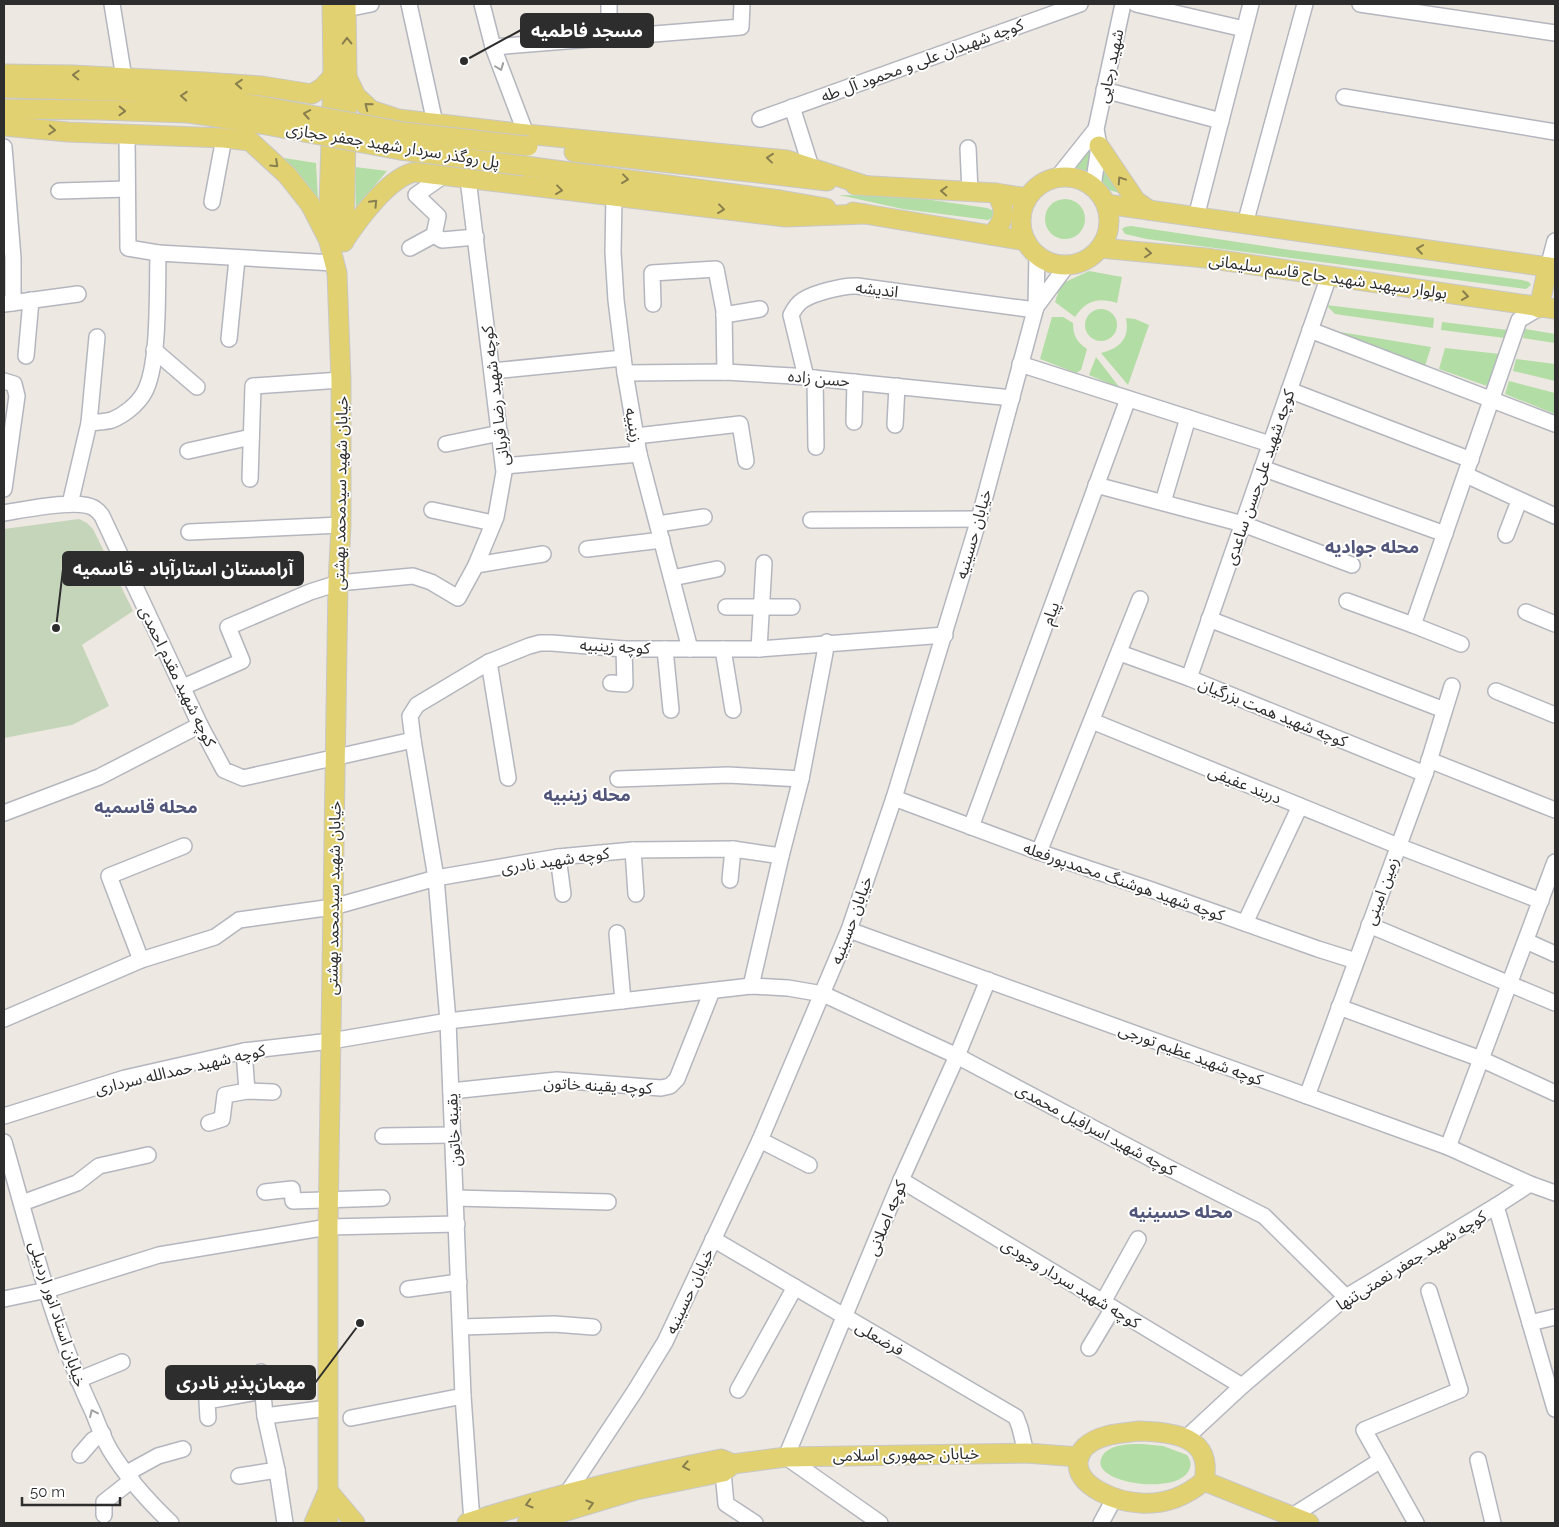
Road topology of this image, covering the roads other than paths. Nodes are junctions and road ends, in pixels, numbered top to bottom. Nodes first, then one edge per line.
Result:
1 (112, 4) edge
2 (371, 4) edge
3 (409, 4) edge
4 (482, 4) edge
5 (609, 4) edge
6 (742, 4) edge
7 (1080, 4) edge
8 (1123, 4) edge
9 (1136, 4) edge
10 (1251, 4) edge
11 (1305, 4) edge
12 (1360, 4) edge
13 (342, 5) edge
14 (1244, 29) junction
15 (1555, 33) edge
16 (609, 38) junction
17 (493, 47) junction
18 (4, 74) edge
19 (340, 77) junction
20 (124, 78) junction
21 (262, 86) junction
22 (4, 88) edge
23 (1104, 90) junction
24 (1344, 97) dead end
25 (792, 107) junction
26 (4, 109) edge
27 (264, 115) junction
28 (760, 118) dead end
29 (1220, 121) junction
30 (434, 123) junction
31 (4, 126) edge
32 (1555, 132) edge
33 (127, 135) junction
34 (224, 138) junction
35 (1097, 138) junction
36 (527, 140) junction
37 (250, 141) junction
38 (4, 147) edge
39 (968, 148) dead end
40 (811, 167) junction
41 (443, 176) junction
42 (1057, 178) junction
43 (468, 179) junction
44 (521, 185) junction
45 (867, 186) junction
46 (1093, 187) junction
47 (127, 189) junction
48 (60, 191) dead end
49 (970, 192) junction
50 (996, 194) junction
51 (614, 196) junction
52 (1028, 198) junction
53 (212, 202) dead end
54 (1106, 204) junction
55 (1148, 210) junction
56 (865, 214) junction
57 (1196, 217) junction
58 (1245, 224) junction
59 (434, 235) junction
60 (991, 235) junction
61 (476, 237) junction
62 (336, 240) junction
63 (1555, 241) edge
64 (410, 248) dead end
65 (1032, 248) junction
66 (1100, 248) junction
67 (158, 253) junction
68 (9, 258) edge
69 (237, 259) junction
70 (1068, 264) junction
71 (1552, 267) edge
72 (336, 268) junction
73 (1329, 276) junction
74 (78, 294) dead end
75 (31, 300) junction
76 (8, 304) edge
77 (653, 304) dead end
78 (1036, 308) junction
79 (1547, 308) edge
80 (760, 309) dead end
81 (724, 315) junction
82 (1310, 330) junction
83 (97, 337) dead end
84 (229, 339) dead end
85 (154, 350) junction
86 (26, 356) dead end
87 (623, 358) junction
88 (1020, 364) junction
89 (492, 371) junction
90 (726, 372) junction
91 (625, 373) junction
92 (810, 377) junction
93 (341, 380) junction
94 (9, 382) edge
95 (855, 382) junction
96 (897, 386) junction
97 (197, 387) dead end
98 (1289, 390) junction
99 (1012, 398) junction
100 (1128, 398) junction
101 (1492, 399) junction
102 (1188, 418) junction
103 (854, 422) dead end
104 (89, 423) junction
105 (1555, 424) edge
106 (895, 425) dead end
107 (500, 433) junction
108 (636, 436) junction
109 (251, 437) junction
110 (446, 444) dead end
111 (1270, 444) junction
112 (816, 447) dead end
113 (188, 452) dead end
114 (640, 454) junction
115 (1471, 460) junction
116 (746, 461) dead end
117 (504, 466) junction
118 (1262, 468) junction
119 (1466, 475) junction
120 (250, 478) dead end
121 (1096, 485) junction
122 (4, 489) edge
123 (1519, 501) junction
124 (1163, 502) junction
125 (70, 504) junction
126 (432, 510) dead end
127 (4, 512) edge
128 (1555, 516) edge
129 (704, 517) dead end
130 (812, 520) dead end
131 (979, 520) junction
132 (493, 523) junction
133 (658, 524) junction
134 (1242, 524) junction
135 (341, 526) junction
136 (189, 532) dead end
137 (1445, 534) junction
138 (1506, 536) dead end
139 (662, 540) junction
140 (587, 550) dead end
141 (544, 554) dead end
142 (764, 563) dead end
143 (476, 565) junction
144 (1352, 565) dead end
145 (717, 569) dead end
146 (672, 578) junction
147 (338, 583) junction
148 (1140, 600) dead end
149 (1347, 601) dead end
150 (726, 607) dead end
151 (762, 607) junction
152 (792, 607) dead end
153 (1526, 612) dead end
154 (1209, 619) junction
155 (1555, 624) edge
156 (1413, 625) junction
157 (945, 635) junction
158 (827, 642) junction
159 (1461, 644) dead end
160 (624, 648) junction
161 (665, 648) junction
162 (690, 648) junction
163 (722, 649) junction
164 (759, 649) junction
165 (1120, 653) junction
166 (489, 662) junction
167 (1189, 678) junction
168 (610, 684) dead end
169 (183, 686) junction
170 (1452, 686) dead end
171 (1496, 691) dead end
172 (671, 710) dead end
173 (733, 710) dead end
174 (1444, 710) junction
175 (1555, 715) edge
176 (1092, 721) junction
177 (200, 725) junction
178 (413, 740) junction
179 (336, 758) junction
180 (1427, 767) junction
181 (508, 778) dead end
182 (618, 779) dead end
183 (801, 779) junction
184 (894, 798) junction
185 (1300, 806) junction
186 (1555, 810) edge
187 (4, 813) edge
188 (971, 827) junction
189 (184, 846) dead end
190 (1398, 846) junction
191 (733, 849) junction
192 (633, 850) junction
193 (1039, 852) junction
194 (781, 856) junction
195 (558, 857) junction
196 (1555, 862) edge
197 (436, 878) junction
198 (730, 880) dead end
199 (563, 894) dead end
200 (636, 894) dead end
201 (1541, 901) junction
202 (333, 907) junction
203 (1245, 923) junction
204 (1369, 925) junction
205 (849, 930) junction
206 (617, 933) dead end
207 (1526, 941) junction
208 (1555, 954) edge
209 (140, 960) junction
210 (1356, 961) junction
211 (988, 980) junction
212 (1510, 984) junction
213 (752, 986) junction
214 (712, 991) junction
215 (823, 994) junction
216 (623, 1001) junction
217 (1555, 1003) edge
218 (1339, 1007) junction
219 (4, 1019) edge
220 (448, 1021) junction
221 (331, 1041) junction
222 (244, 1051) junction
223 (957, 1056) junction
224 (1481, 1059) junction
225 (247, 1091) junction
226 (451, 1091) junction
227 (273, 1092) dead end
228 (1555, 1093) edge
229 (1307, 1096) junction
230 (4, 1116) edge
231 (209, 1123) dead end
232 (453, 1135) junction
233 (383, 1136) dead end
234 (760, 1140) junction
235 (4, 1142) edge
236 (1448, 1147) junction
237 (148, 1155) dead end
238 (809, 1165) dead end
239 (901, 1180) junction
240 (1530, 1184) junction
241 (266, 1192) dead end
242 (1555, 1194) edge
243 (382, 1198) dead end
244 (456, 1198) junction
245 (328, 1200) junction
246 (608, 1202) dead end
247 (22, 1203) junction
248 (1496, 1206) junction
249 (457, 1224) junction
250 (328, 1227) junction
251 (713, 1239) junction
252 (1138, 1239) dead end
253 (459, 1282) junction
254 (795, 1287) junction
255 (408, 1289) dead end
256 (47, 1290) junction
257 (1429, 1291) dead end
258 (1346, 1297) junction
259 (4, 1299) edge
260 (1108, 1305) junction
261 (845, 1317) junction
262 (1555, 1317) edge
263 (1530, 1323) junction
264 (461, 1326) junction
265 (593, 1328) dead end
266 (1089, 1348) dead end
267 (122, 1362) dead end
268 (260, 1372) dead end
269 (78, 1380) junction
270 (1242, 1386) junction
271 (738, 1390) dead end
272 (263, 1391) junction
273 (463, 1396) junction
274 (328, 1408) junction
275 (1555, 1409) edge
276 (265, 1416) junction
277 (208, 1418) dead end
278 (352, 1418) dead end
279 (103, 1434) junction
280 (1186, 1438) junction
281 (183, 1449) dead end
282 (1026, 1453) junction
283 (80, 1456) dead end
284 (786, 1457) junction
285 (1079, 1457) junction
286 (1381, 1460) junction
287 (1478, 1460) dead end
288 (728, 1468) junction
289 (277, 1470) junction
290 (129, 1476) junction
291 (239, 1476) dead end
292 (1204, 1481) junction
293 (328, 1491) junction
294 (568, 1492) junction
295 (1115, 1497) junction
296 (104, 1515) dead end
297 (551, 1519) edge
298 (1283, 1521) edge
299 (470, 1522) edge
300 (171, 1523) edge
301 (285, 1523) edge
302 (314, 1523) edge
303 (328, 1523) edge
304 (355, 1523) edge
305 (527, 1523) edge
306 (755, 1523) edge
307 (880, 1523) edge
308 (1101, 1523) edge
309 (1309, 1523) edge
310 (1416, 1523) edge
311 (1492, 1523) edge

1 - 20 street
2 - 13 street
3 - 30 street
4 - 17 street
5 - 16 street
6 - 16 street
7 - 25 street, کوچه شهیدان علی و محمود آل طه
8 - 23 street, شهید رجایی
9 - 14 street
10 - 14 street
11 - 58 street
12 - 15 street
13 - 19 main road, خیابان شهید سیدمحمد بهشتی
14 - 29 street
16 - 17 street
17 -> 36 street
20 -> 18 main road
19 - 21 main road
30 -> 19 main road
19 - 62 main road, خیابان شهید سیدمحمد بهشتی
21 -> 20 main road
21 - 37 main road
27 -> 22 main road, پل روگذر سردار شهید جعفر حجازی
23 - 29 street
23 - 35 street, شهید رجایی
24 - 32 street
25 - 28 street, کوچه شهیدان علی و محمود آل طه
25 - 40 street
26 -> 27 main road, پل روگذر سردار شهید جعفر حجازی
36 -> 27 main road, پل روگذر سردار شهید جعفر حجازی, bridge
27 -> 56 main road, پل روگذر سردار شهید جعفر حجازی, bridge
29 - 57 street
30 - 36 main road
31 -> 33 main road
33 - 34 main road
33 - 47 street
34 - 37 main road
34 - 53 street
35 - 42 street, شهید رجایی
35 - 46 street, شهید رجایی
55 -> 35 main road
40 -> 36 main road
36 - 44 main road
36 - 45 main road, پل روگذر سردار شهید جعفر حجازی
37 -> 62 main road
38 - 68 street
39 - 49 street
40 - 45 main road
41 - 43 main road
41 - 59 street
62 -> 41 main road
42 - 46 main road
42 - 52 main road
43 - 44 main road
43 - 61 street, کوچه شهید رضا قربانی
44 -> 51 main road
49 -> 45 main road
46 - 54 main road
47 - 48 street
47 - 67 street
49 - 50 main road
50 - 52 main road
50 - 60 main road
51 -> 56 main road
51 - 87 street, زینبیه
52 - 65 main road
54 - 55 main road
54 - 66 main road
55 - 57 main road
56 - 60 main road
57 - 58 main road
71 -> 58 main road
59 - 61 street
59 - 64 street
60 - 65 main road
61 - 89 street, کوچه شهید رضا قربانی
62 - 72 main road, خیابان شهید سیدمحمد بهشتی
63 - 71 street
65 - 70 main road
65 - 78 street
66 - 70 main road
66 -> 73 main road, بولوار سپهبد شهید حاج قاسم سلیمانی
67 - 69 street
67 - 85 street
68 - 76 street
69 - 72 street
69 - 84 street
70 - 78 street
71 - 79 main road
72 - 93 main road, خیابان شهید سیدمحمد بهشتی
73 -> 79 main road, بولوار سپهبد شهید حاج قاسم سلیمانی
73 - 82 street, کوچه شهید علی‌حسن ساعدی
74 - 75 street
75 - 76 street
75 - 86 street
77 - 81 street
78 - 88 street, خیابان حسینیه
78 - 92 street, اندیشه
79 - 101 street
80 - 81 street
81 - 90 street
82 - 98 street, کوچه شهید علی‌حسن ساعدی
82 - 101 street
83 - 104 street
85 - 97 street
85 - 104 street
87 - 89 street
87 - 91 street, زینبیه
88 - 99 street, خیابان حسینیه
88 - 100 street
89 - 107 street, کوچه شهید رضا قربانی
90 - 91 street, حسن زاده
90 - 92 street, حسن زاده
91 - 108 street, زینبیه
92 - 95 street, حسن زاده
92 - 112 street
93 - 109 street
93 - 135 main road, خیابان شهید سیدمحمد بهشتی
94 - 122 street
95 - 96 street, حسن زاده
95 - 103 street
96 - 99 street, حسن زاده
96 - 106 street
98 - 111 street, کوچه شهید علی‌حسن ساعدی
98 - 115 street
99 - 131 street, خیابان حسینیه
100 - 102 street
100 - 121 street, پیام
101 - 105 street
101 - 115 street
102 - 111 street
102 - 124 street
104 - 125 street
107 - 110 street
107 - 117 street, کوچه شهید رضا قربانی
108 - 114 street, زینبیه
108 - 116 street
109 - 113 street
109 - 120 street
111 - 118 street, کوچه شهید علی‌حسن ساعدی
114 - 117 street
114 - 133 street, زینبیه
115 - 119 street
117 - 132 street, کوچه شهید رضا قربانی
118 - 134 street, کوچه شهید علی‌حسن ساعدی
118 - 137 street
119 - 123 street
119 - 137 street
121 - 124 street
121 - 188 street, پیام
123 - 128 street
123 - 138 street
124 - 134 street
125 - 127 street, کوچه شهید مقدم احمدی
125 - 169 street, کوچه شهید مقدم احمدی
126 - 132 street
129 - 133 street
130 - 131 street
131 - 157 street, خیابان حسینیه
132 - 143 street, کوچه شهید رضا قربانی
133 - 139 street, زینبیه
134 - 144 street
134 - 154 street, کوچه شهید علی‌حسن ساعدی
135 - 136 street
135 - 147 main road, خیابان شهید سیدمحمد بهشتی
137 - 156 street
139 - 140 street
139 - 146 street, زینبیه
141 - 143 street
142 - 151 street
143 - 147 street, کوچه شهید رضا قربانی
145 - 146 street
146 - 162 street, زینبیه
147 - 169 street
147 - 179 main road, خیابان شهید سیدمحمد بهشتی
148 - 165 street
149 - 156 street
150 - 151 street
151 - 152 street
151 - 164 street
153 - 155 street
154 - 167 street, کوچه شهید علی‌حسن ساعدی
154 - 174 street
156 - 159 street
157 - 158 street, کوچه زینبیه
157 - 184 street, خیابان حسینیه
158 - 164 street, کوچه زینبیه
158 - 183 street
160 - 161 street, کوچه زینبیه
160 - 166 street, کوچه زینبیه
160 - 168 street
161 - 162 street, کوچه زینبیه
161 - 172 street
162 - 163 street, کوچه زینبیه
163 - 164 street, کوچه زینبیه
163 - 173 street
165 - 167 street, کوچه شهید همت بزرگیان
165 - 176 street
166 - 178 street, کوچه زینبیه
166 - 181 street
167 - 180 street, کوچه شهید همت بزرگیان
169 - 177 street, کوچه شهید مقدم احمدی
170 - 174 street, زمین امینی
171 - 175 street
174 - 180 street, زمین امینی
176 - 185 street, دربند عفیفی
176 - 193 street
177 - 179 street, کوچه شهید مقدم احمدی
177 - 187 street
178 - 179 street
178 - 197 street, یقینه خاتون
179 - 202 main road, خیابان شهید سیدمحمد بهشتی
180 - 186 street, کوچه شهید همت بزرگیان
180 - 190 street, زمین امینی
182 - 183 street
183 - 194 street
184 - 188 street, کوچه شهید هوشنگ محمدپورفعله
184 - 205 street, خیابان حسینیه
185 - 190 street, دربند عفیفی
185 - 203 street
188 - 193 street, کوچه شهید هوشنگ محمدپورفعله
189 - 209 street
190 - 201 street, دربند عفیفی
190 - 204 street, زمین امینی
191 - 192 street, کوچه شهید نادری
191 - 194 street, کوچه شهید نادری
191 - 198 street
192 - 195 street, کوچه شهید نادری
192 - 200 street
193 - 203 street, کوچه شهید هوشنگ محمدپورفعله
194 - 213 street
195 - 197 street, کوچه شهید نادری
195 - 199 street
196 - 201 street
197 - 202 street, کوچه شهید نادری
197 - 220 street, یقینه خاتون
201 - 207 street
202 - 209 street, کوچه شهید نادری
202 - 221 main road, خیابان شهید سیدمحمد بهشتی
203 - 210 street, کوچه شهید هوشنگ محمدپورفعله
204 - 210 street, زمین امینی
204 - 212 street
205 - 211 street, کوچه شهید عظیم تورجی
205 - 215 street, خیابان حسینیه
206 - 216 street
207 - 208 street
207 - 212 street
209 - 219 street, کوچه شهید نادری
210 - 218 street, زمین امینی
211 - 223 street, کوچه اصلانی
211 - 229 street, کوچه شهید عظیم تورجی
212 - 217 street
212 - 224 street
213 - 214 street
213 - 215 street
214 - 216 street
214 - 226 street, کوچه یقینه خاتون
215 - 223 street, کوچه شهید اسرافیل محمدی
215 - 234 street, خیابان حسینیه
216 - 220 street
218 - 224 street
218 - 229 street, زمین امینی
220 - 221 street, کوچه شهید حمدالله سرداری
220 - 226 street, یقینه خاتون
221 - 222 street, کوچه شهید حمدالله سرداری
221 - 245 main road, خیابان شهید سیدمحمد بهشتی
222 - 225 street
222 - 230 street, کوچه شهید حمدالله سرداری
223 - 239 street, کوچه اصلانی
223 - 258 street, کوچه شهید اسرافیل محمدی
224 - 228 street
224 - 236 street
225 - 227 street
225 - 231 street
226 - 232 street, یقینه خاتون
229 - 236 street, کوچه شهید عظیم تورجی
232 - 233 street
232 - 244 street, یقینه خاتون
234 - 238 street
234 - 251 street, خیابان حسینیه
235 - 247 street, خیابان استاد انور اردبیلی
236 - 240 street, کوچه شهید عظیم تورجی
237 - 247 street
239 - 260 street, کوچه شهید سردار وجودی
239 - 261 street, کوچه اصلانی
240 - 242 street
240 - 248 street, کوچه شهید جعفر نعمتی‌تنها
241 - 245 street
243 - 245 street
244 - 246 street
244 - 249 street, یقینه خاتون
245 - 250 main road, خیابان شهید سیدمحمد بهشتی
247 - 256 street, خیابان استاد انور اردبیلی
248 - 258 street, کوچه شهید جعفر نعمتی‌تنها
248 - 263 street
249 - 250 street
249 - 253 street, یقینه خاتون
250 - 256 street
250 - 274 main road, خیابان شهید سیدمحمد بهشتی
251 - 254 street, فرضعلی
251 - 294 street, خیابان حسینیه
252 - 260 street
253 - 255 street
253 - 264 street, یقینه خاتون
254 - 261 street, فرضعلی
254 - 271 street
256 - 259 street
256 - 269 street, خیابان استاد انور اردبیلی
257 - 286 street
258 - 270 street, کوچه شهید جعفر نعمتی‌تنها
260 - 266 street
260 - 270 street, کوچه شهید سردار وجودی
261 - 282 street, فرضعلی
261 - 284 street, کوچه اصلانی
262 - 263 street
263 - 275 street
264 - 265 street
264 - 273 street, یقینه خاتون
267 - 269 street
268 - 272 street
279 -> 269 street, خیابان استاد انور اردبیلی
270 - 280 street, کوچه شهید جعفر نعمتی‌تنها
272 - 276 street
272 - 277 street
273 - 278 street
273 - 299 street, یقینه خاتون
274 - 276 street
274 - 293 main road, خیابان شهید سیدمحمد بهشتی
276 - 289 street
279 - 283 street
279 - 290 street, خیابان استاد انور اردبیلی
280 - 285 main road
280 - 292 main road
281 - 290 street
282 - 284 main road, خیابان جمهوری اسلامی
282 - 285 main road, خیابان جمهوری اسلامی
284 - 288 main road, خیابان جمهوری اسلامی
284 - 307 street
285 - 295 main road
286 - 298 street
286 - 310 street
287 - 311 street
288 -> 294 main road, خیابان جمهوری اسلامی
297 -> 288 main road, خیابان جمهوری اسلامی
288 - 306 street
289 - 291 street
289 - 301 street
290 - 296 street
290 - 300 street, خیابان استاد انور اردبیلی
292 - 295 main road
292 - 298 main road
293 - 302 main road
293 - 303 main road, خیابان شهید سیدمحمد بهشتی
293 - 304 main road
294 -> 299 main road, خیابان جمهوری اسلامی
295 - 308 street
297 - 305 main road, خیابان جمهوری اسلامی
298 - 309 main road

